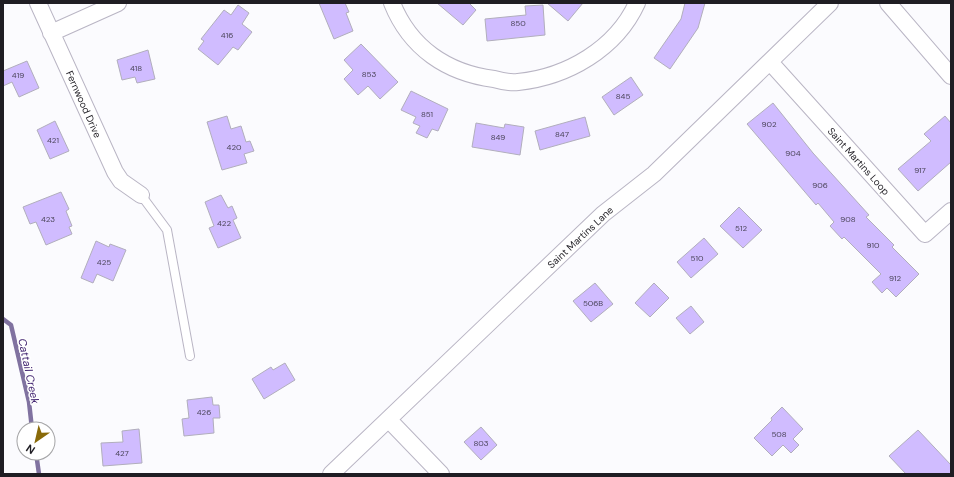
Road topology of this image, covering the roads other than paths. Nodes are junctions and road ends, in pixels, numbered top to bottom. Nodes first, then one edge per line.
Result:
1 (38, 3) edge
2 (118, 3) edge
3 (392, 3) edge
4 (637, 3) edge
5 (830, 3) edge
6 (888, 3) edge
7 (51, 33) junction
8 (770, 62) junction
9 (951, 76) edge
10 (142, 195) joint
11 (951, 211) edge
12 (190, 356) dead end
13 (389, 420) junction
14 (331, 474) edge
15 (441, 474) edge

1 - 7 street, Fernwood Drive
2 - 7 street
3 - 4 street
5 - 8 street, Saint Martins Lane
6 - 9 street
7 - 10 street, Fernwood Drive
8 - 11 street, Saint Martins Loop
8 - 13 street, Saint Martins Lane
10 - 12 lane
13 - 14 street, Saint Martins Lane
13 - 15 street

